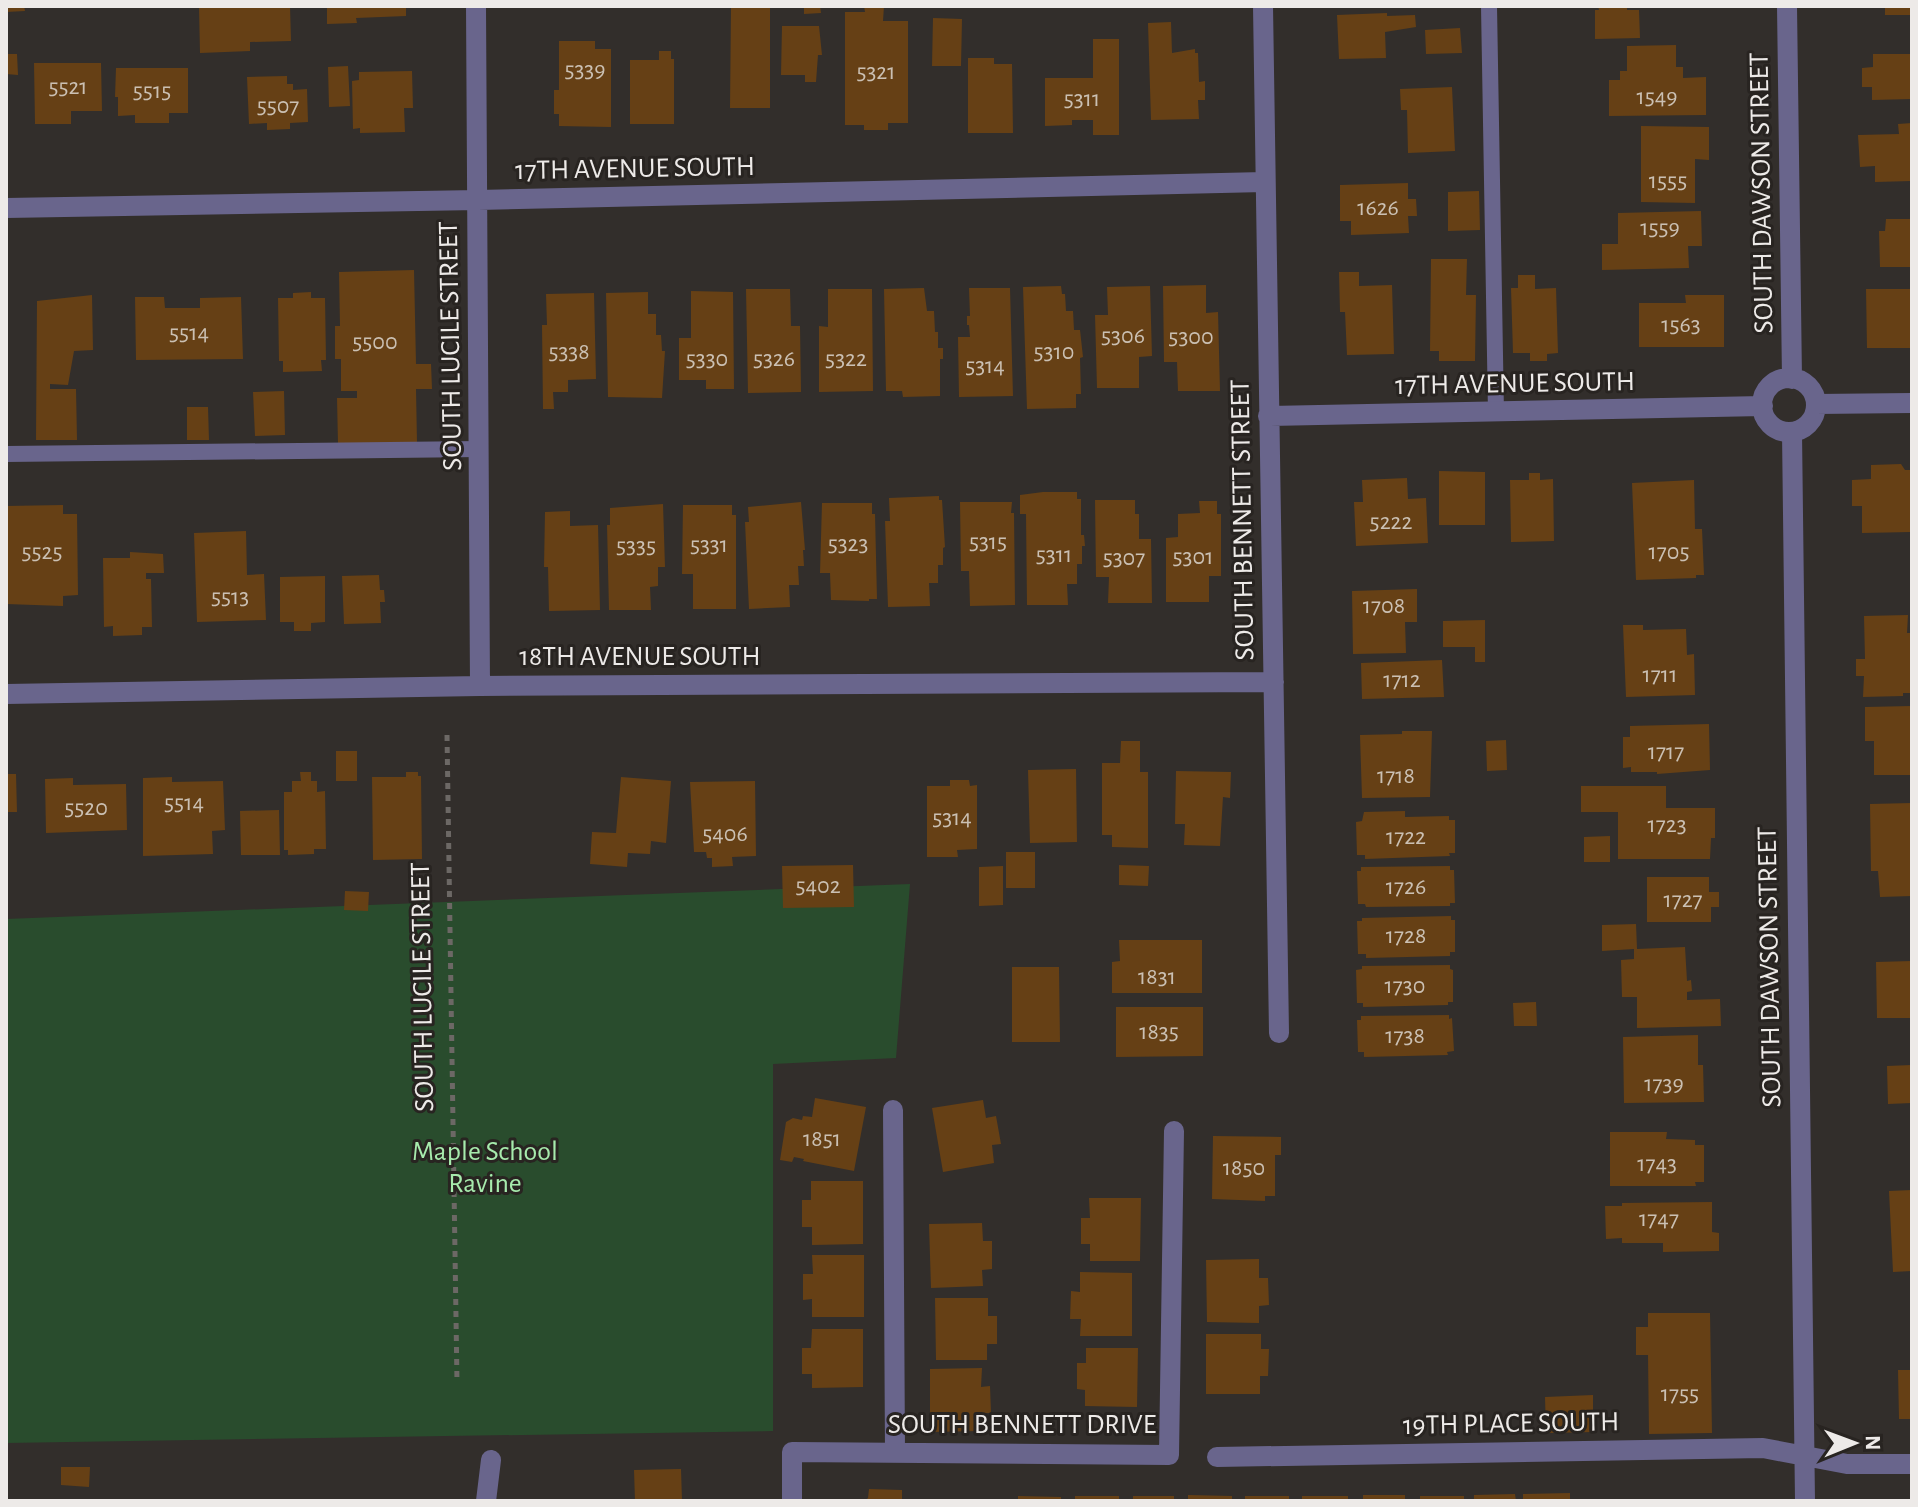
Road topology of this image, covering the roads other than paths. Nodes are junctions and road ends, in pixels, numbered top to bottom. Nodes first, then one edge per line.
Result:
1 (476, 6) edge
2 (1263, 6) edge
3 (1489, 6) edge
4 (1787, 6) edge
5 (1264, 182) junction
6 (478, 200) junction
7 (6, 208) edge
8 (1792, 379) junction
9 (1912, 403) edge
10 (1816, 404) junction
11 (1763, 406) junction
12 (1496, 413) junction
13 (1268, 416) junction
14 (1792, 432) junction
15 (480, 449) junction
16 (6, 454) edge
17 (1274, 682) junction
18 (480, 686) junction
19 (6, 694) edge
20 (1279, 1033) dead end
21 (893, 1110) dead end
22 (1174, 1131) dead end
23 (895, 1453) junction
24 (1804, 1455) junction
25 (1217, 1457) dead end
26 (491, 1460) dead end
27 (1912, 1464) edge
28 (486, 1501) edge
29 (792, 1501) edge
30 (1805, 1501) edge

1 - 6 street, SOUTH LUCILE STREET
2 - 5 street, SOUTH BENNETT STREET
3 - 12 lane
4 - 8 street, SOUTH DAWSON STREET
5 - 6 street, 17TH AVENUE SOUTH
5 - 13 street, SOUTH BENNETT STREET
6 - 7 street, 17TH AVENUE SOUTH
6 - 15 street, SOUTH LUCILE STREET
8 - 10 street
8 - 11 street
9 - 10 street
10 - 14 street
11 - 12 street, 17TH AVENUE SOUTH
11 - 14 street
12 - 13 street, 17TH AVENUE SOUTH
13 - 17 street, SOUTH BENNETT STREET
14 - 24 street, SOUTH DAWSON STREET
15 - 16 lane
15 - 18 street, SOUTH LUCILE STREET
17 - 18 street, 18TH AVENUE SOUTH
17 - 20 street, SOUTH BENNETT STREET
18 - 19 street, 18TH AVENUE SOUTH
21 - 23 street
22 - 23 street, SOUTH BENNETT DRIVE
23 - 29 street, SOUTH BENNETT DRIVE
24 - 25 street, 19TH PLACE SOUTH
24 - 27 street, 19TH PLACE SOUTH
24 - 30 street, SOUTH DAWSON STREET
26 - 28 street

